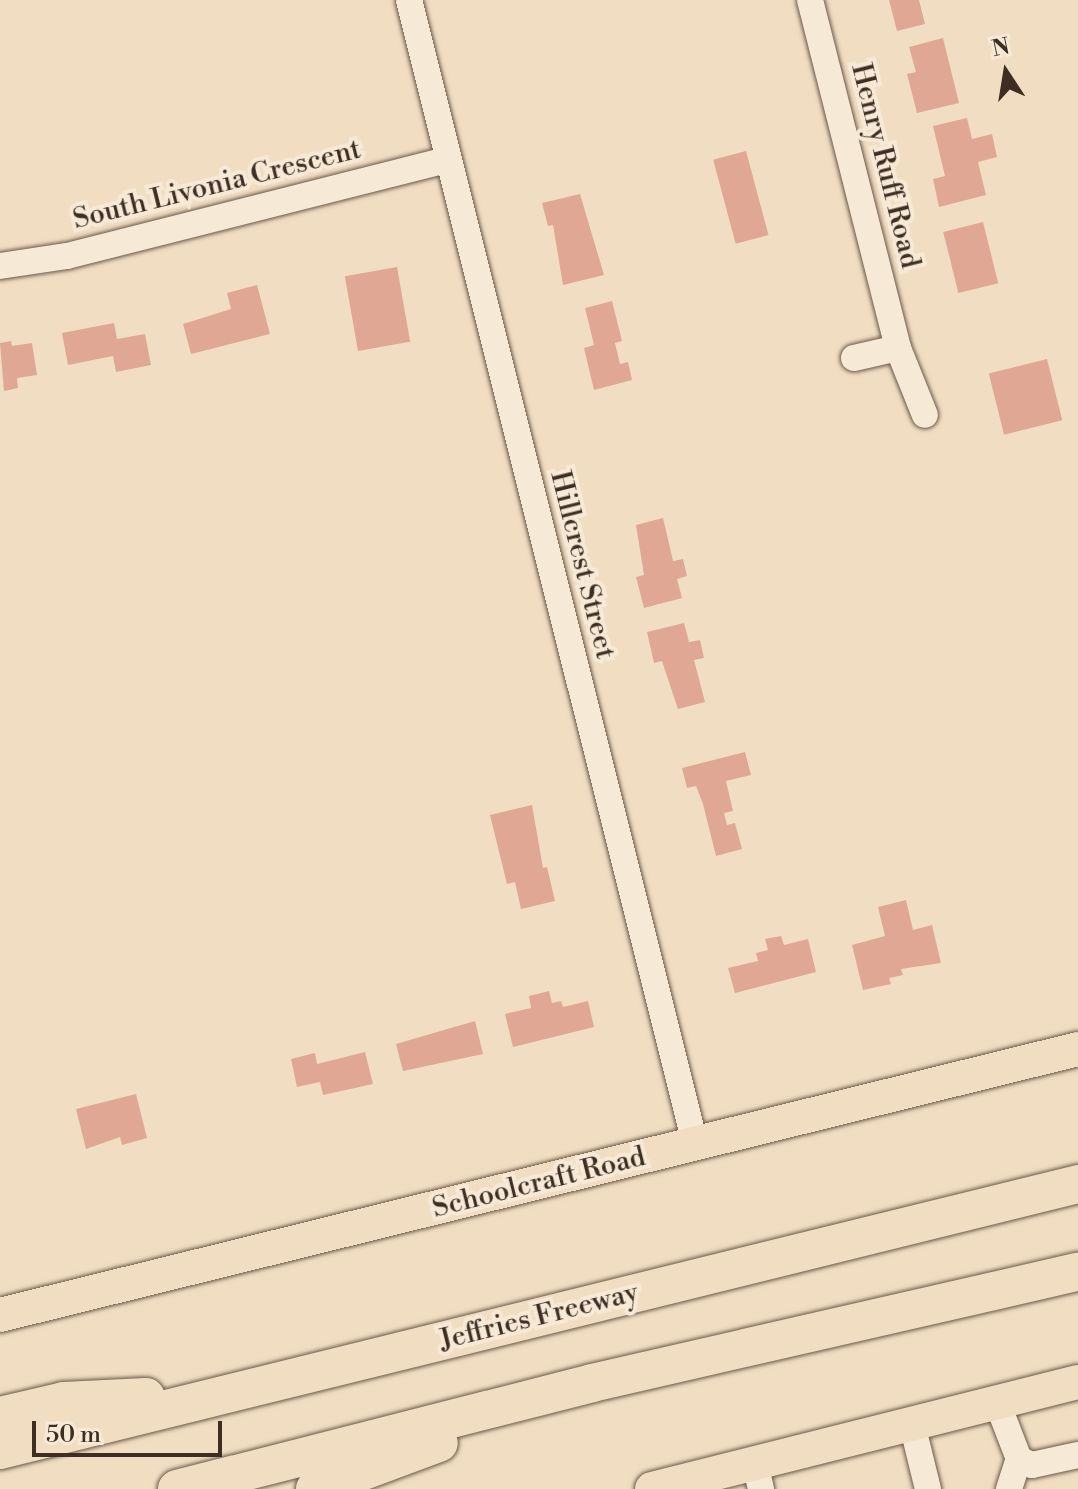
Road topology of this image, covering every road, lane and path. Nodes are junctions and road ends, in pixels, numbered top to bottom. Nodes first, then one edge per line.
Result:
1 (409, 0) edge
2 (810, 0) edge
3 (447, 160) junction
4 (0, 266) edge
5 (898, 348) junction
6 (854, 358) dead end
7 (925, 415) dead end
8 (1078, 1049) edge
9 (695, 1144) junction
10 (1078, 1184) edge
11 (1078, 1272) edge
12 (0, 1315) edge
13 (1078, 1382) edge
14 (592, 1383) junction
15 (244, 1391) junction
16 (997, 1402) junction
17 (0, 1416) edge
18 (912, 1424) junction
19 (0, 1450) edge
20 (1078, 1455) edge
21 (1019, 1459) junction
22 (758, 1476) edge
23 (177, 1489) edge
24 (315, 1489) edge
25 (652, 1489) edge
26 (928, 1489) edge
27 (1009, 1489) edge

1 - 3 street, Hillcrest Street
2 - 5 street, Henry Ruff Road
3 - 4 street, South Livonia Crescent
3 - 9 street, Hillcrest Street
5 - 6 street
5 - 7 street, Henry Ruff Road
8 - 9 main road, Schoolcraft Road
9 - 12 main road, Schoolcraft Road
10 - 15 highway, Jeffries Freeway
11 - 14 highway
13 - 16 main road
14 - 23 highway
14 - 24 highway
15 - 17 highway
15 - 19 highway, Jeffries Freeway
16 - 18 main road
16 - 21 street
18 - 22 main road
18 - 26 street
20 - 21 street
21 - 27 street
22 - 25 main road

